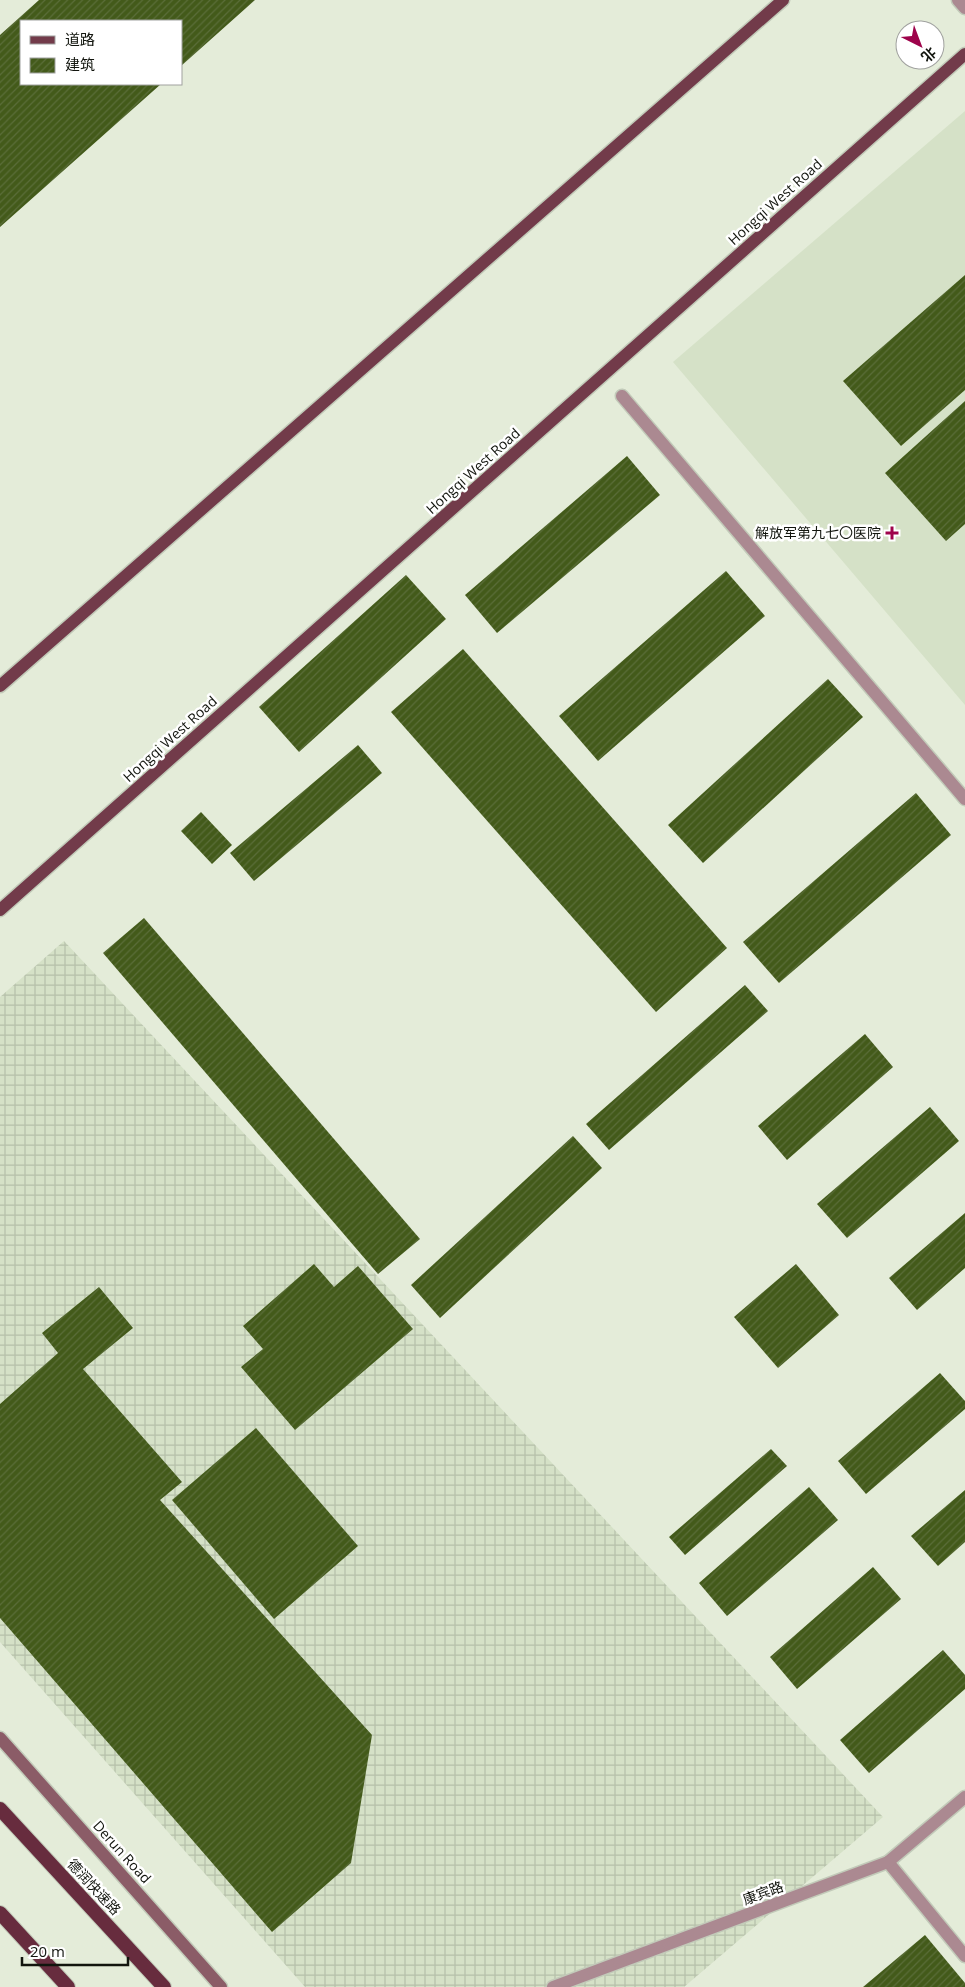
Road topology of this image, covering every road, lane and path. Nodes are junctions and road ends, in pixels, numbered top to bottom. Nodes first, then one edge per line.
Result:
1 (783, 0) edge
2 (958, 0) edge
3 (965, 8) edge
4 (965, 54) edge
5 (622, 396) dead end
6 (0, 686) edge
7 (965, 799) edge
8 (0, 910) edge
9 (0, 1738) edge
10 (965, 1798) edge
11 (0, 1809) edge
12 (888, 1862) junction
13 (0, 1913) edge
14 (963, 1949) edge
15 (68, 1987) edge
16 (164, 1987) edge
17 (221, 1987) edge
18 (553, 1987) edge

1 - 6 main road
2 - 3 street
4 - 8 main road, Hongqi West Road
5 - 7 street
9 - 17 main road, Derun Road
10 - 12 street, 康宾路
11 - 16 highway, 德润快速路
12 - 14 street
12 - 18 street, 康宾路
13 - 15 highway

